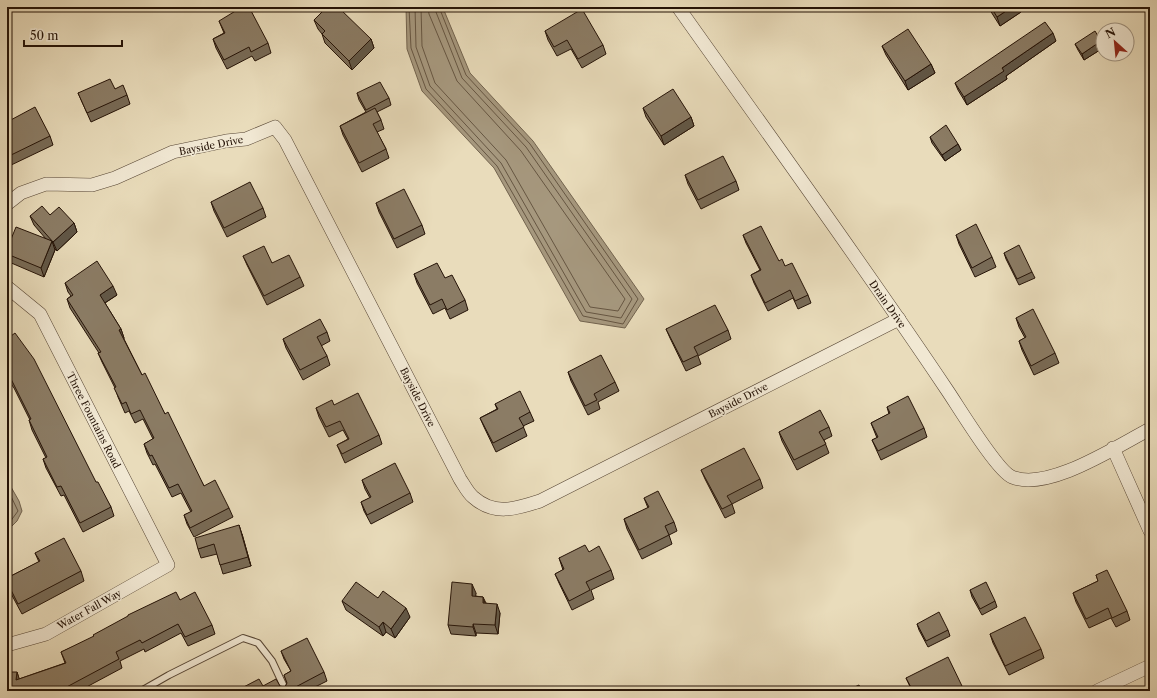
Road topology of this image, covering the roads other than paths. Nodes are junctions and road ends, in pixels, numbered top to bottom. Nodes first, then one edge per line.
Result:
1 (678, 7) edge
2 (7, 204) edge
3 (7, 287) edge
4 (899, 319) junction
5 (1150, 429) edge
6 (1114, 448) junction
7 (1150, 530) edge
8 (168, 565) joint
9 (7, 645) edge
10 (1150, 666) edge
11 (141, 691) edge
12 (286, 691) edge
13 (1097, 691) edge

1 - 4 street, Drain Drive
2 - 4 street, Bayside Drive
3 - 8 street, Three Fountains Road
4 - 6 street, Drain Drive
5 - 6 street, Drain Drive
6 - 7 street
8 - 9 street, Water Fall Way
10 - 13 street
11 - 12 lane

